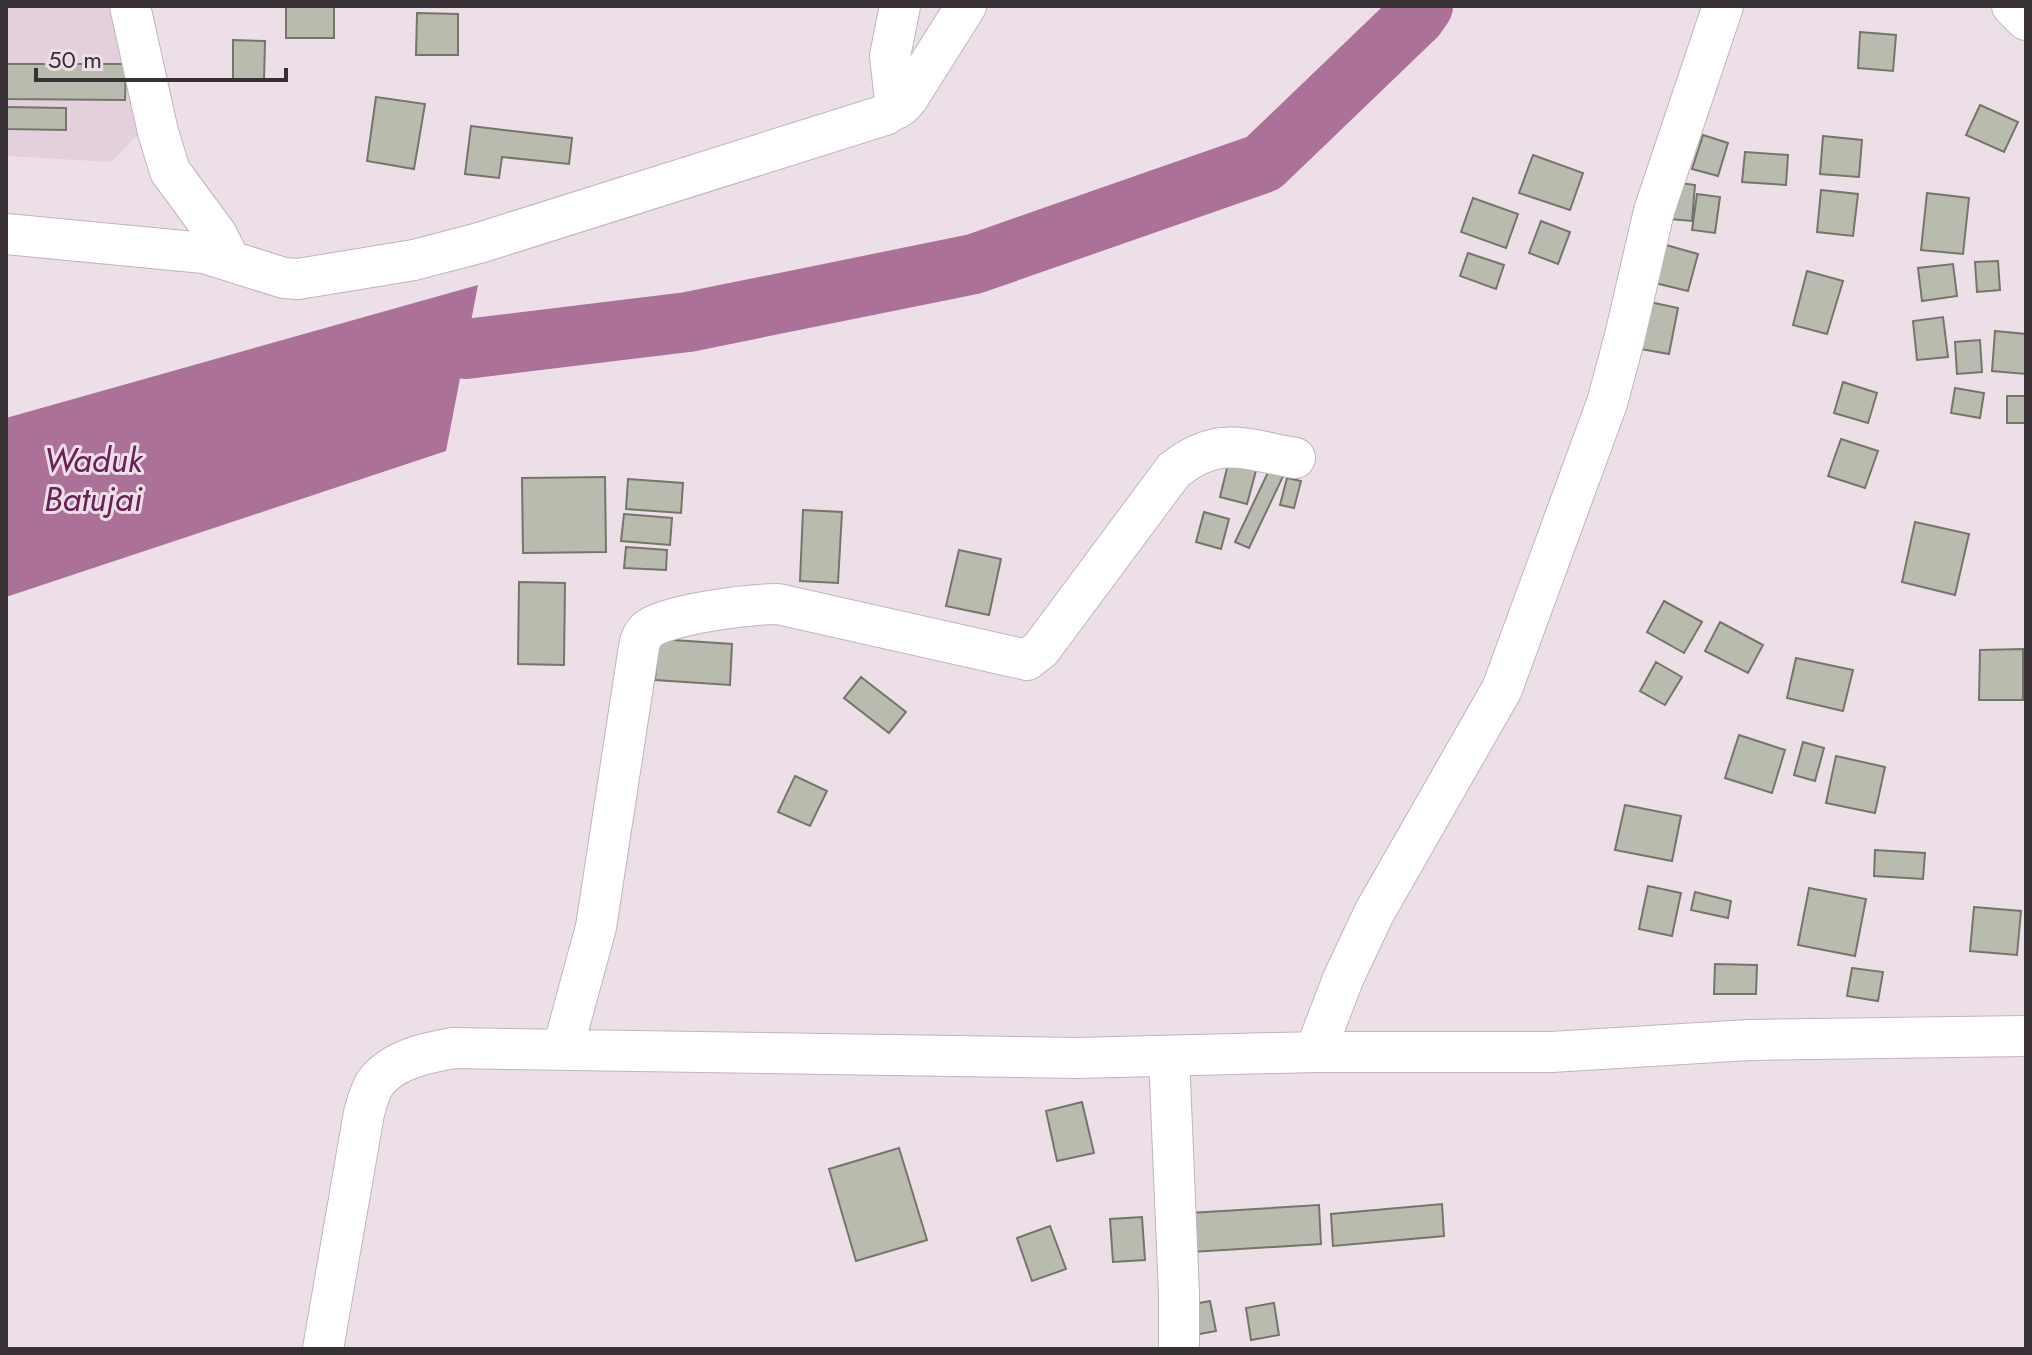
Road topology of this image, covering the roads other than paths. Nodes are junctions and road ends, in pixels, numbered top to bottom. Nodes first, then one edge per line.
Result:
1 (130, 6) edge
2 (900, 6) edge
3 (966, 6) edge
4 (1723, 6) edge
5 (2012, 6) edge
6 (2026, 20) edge
7 (896, 109) junction
8 (6, 234) edge
9 (230, 261) junction
10 (1295, 458) dead end
11 (2026, 1036) edge
12 (563, 1048) junction
13 (1315, 1052) junction
14 (1169, 1056) junction
15 (323, 1349) edge
16 (1179, 1349) edge

1 - 9 street
2 - 7 street
3 - 7 street
4 - 13 street
5 - 6 street
7 - 9 street
8 - 9 street
10 - 12 street
11 - 13 street
12 - 14 street
12 - 15 street
13 - 14 street
14 - 16 street

